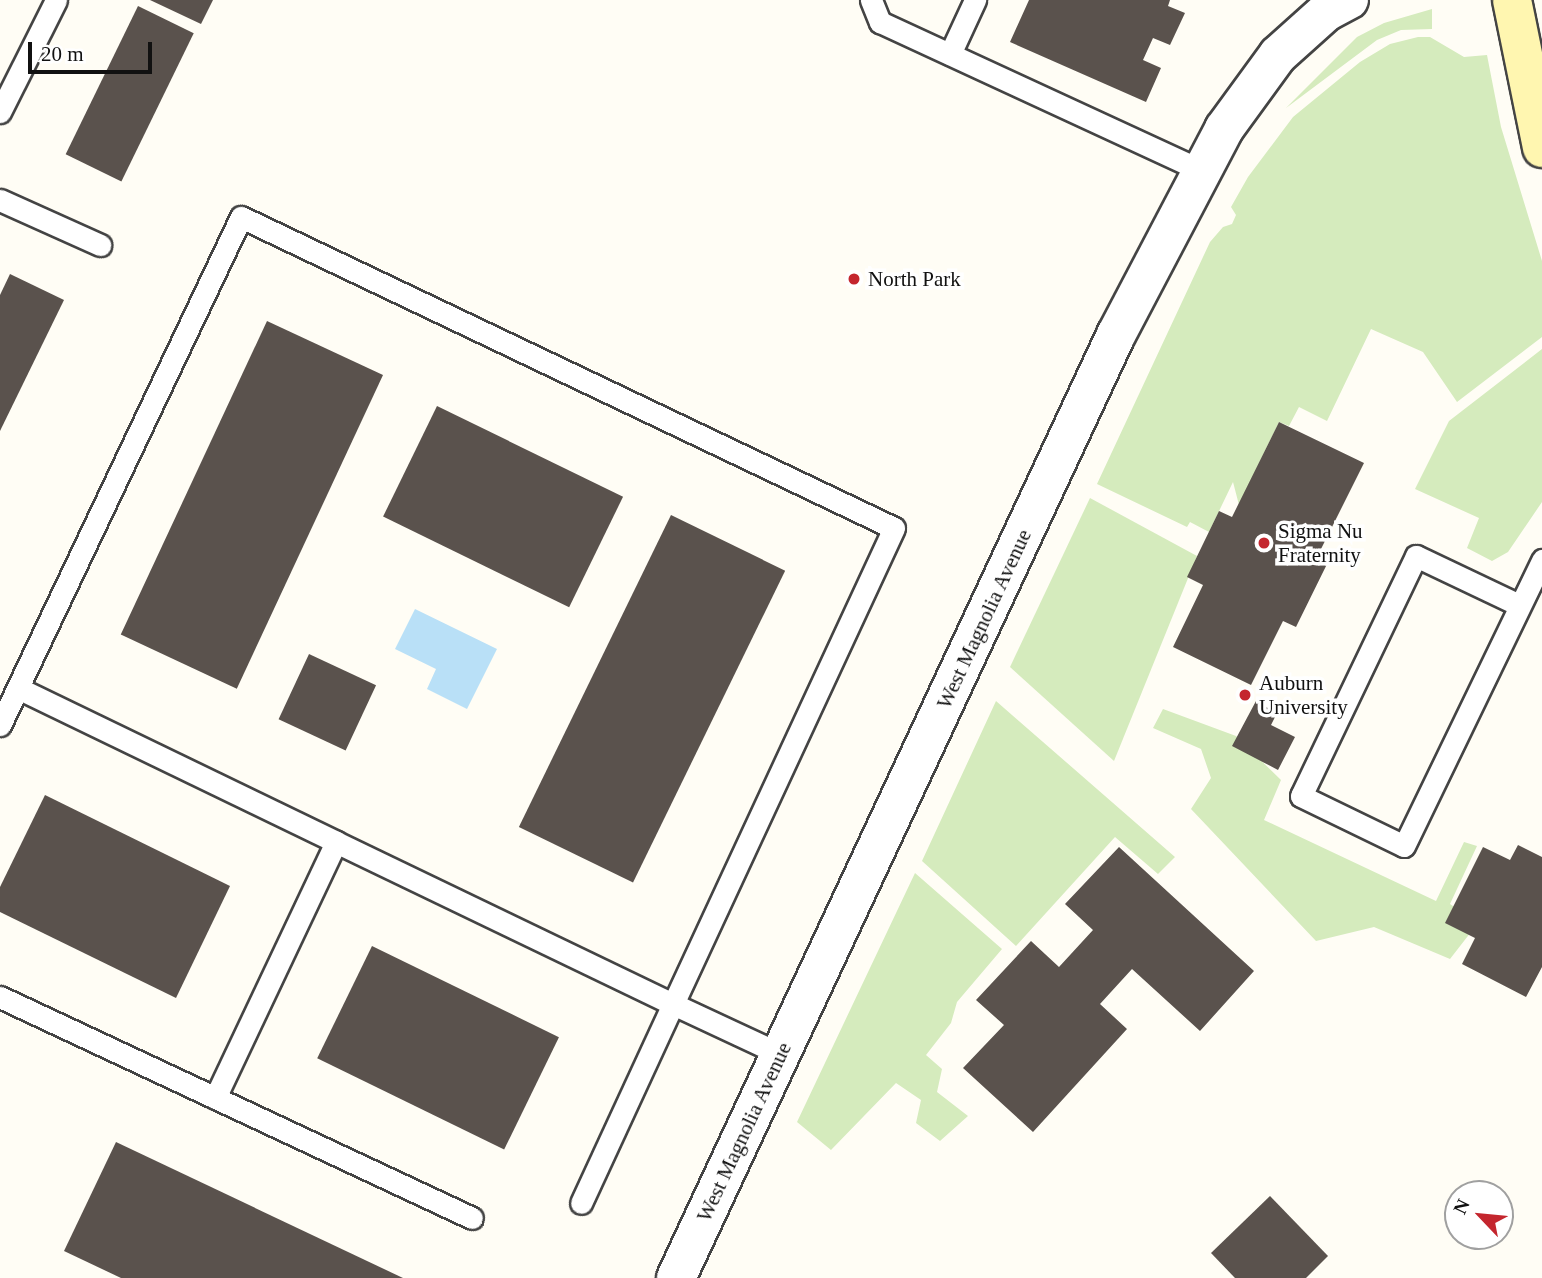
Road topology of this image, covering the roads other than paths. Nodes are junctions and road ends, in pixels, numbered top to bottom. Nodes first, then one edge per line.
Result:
1 (56, 0) edge
2 (871, 0) edge
3 (975, 0) edge
4 (1349, 0) edge
5 (1512, 0) edge
6 (950, 54) junction
7 (0, 112) edge
8 (1542, 148) edge
9 (1202, 171) junction
10 (0, 200) edge
11 (100, 245) dead end
12 (1542, 560) edge
13 (1519, 605) junction
14 (18, 688) junction
15 (0, 725) edge
16 (336, 842) junction
17 (0, 997) edge
18 (673, 1004) junction
19 (780, 1054) junction
20 (215, 1098) junction
21 (582, 1203) dead end
22 (472, 1218) dead end
23 (676, 1278) edge

1 - 7 lane
2 - 6 lane
3 - 6 lane
4 - 9 street, West Magnolia Avenue
5 - 8 street
6 - 9 lane
9 - 19 street, West Magnolia Avenue
10 - 11 lane
12 - 13 lane
13 - 13 lane
14 - 15 lane
14 - 16 lane
14 - 18 lane
16 - 18 lane
16 - 20 lane
17 - 20 lane
18 - 19 lane
18 - 21 lane
19 - 23 street, West Magnolia Avenue
20 - 22 lane

